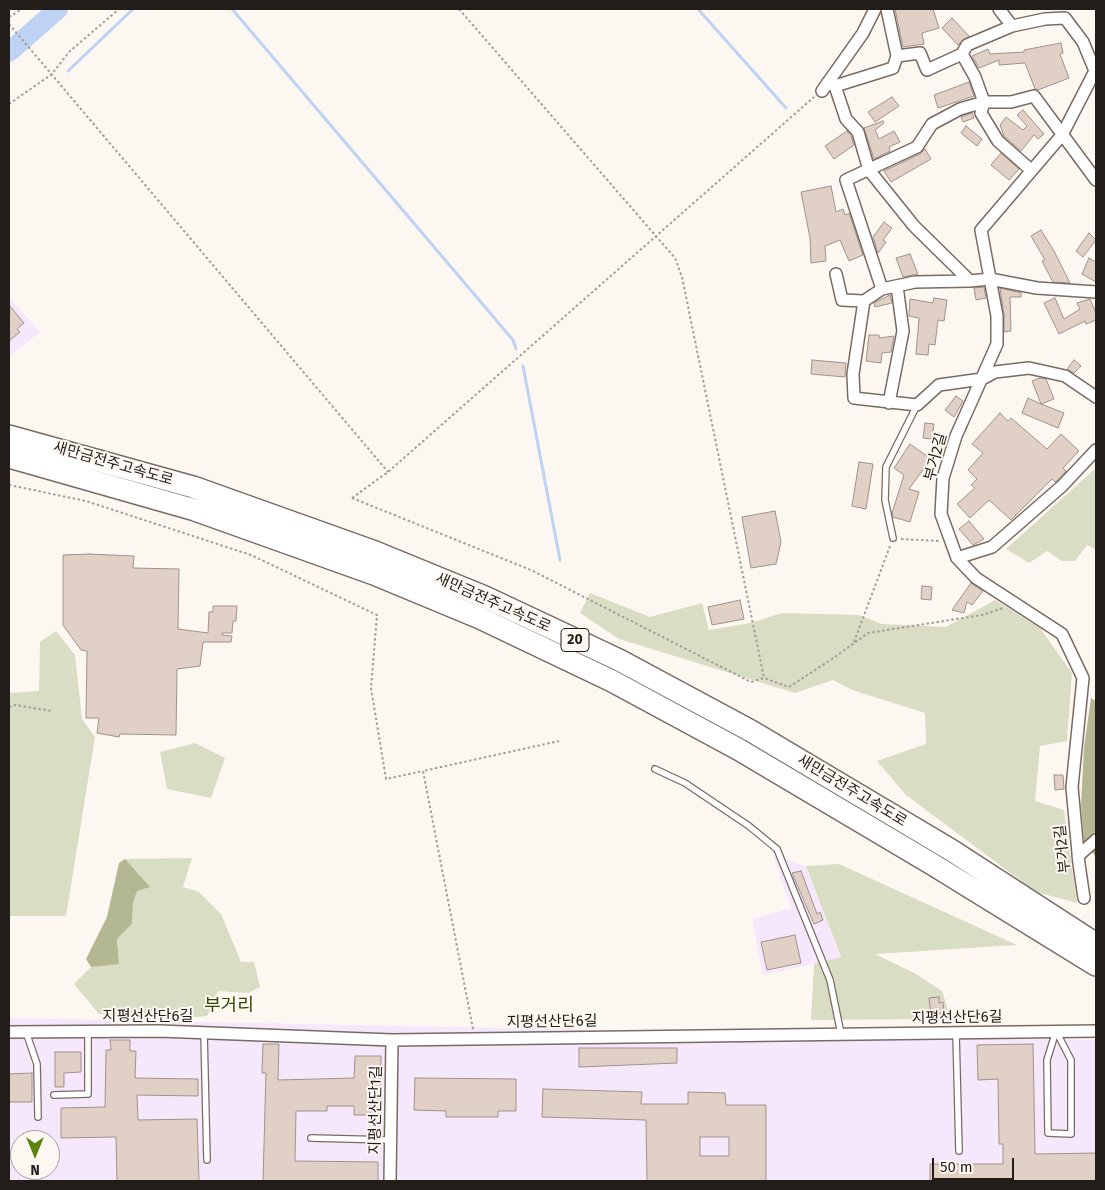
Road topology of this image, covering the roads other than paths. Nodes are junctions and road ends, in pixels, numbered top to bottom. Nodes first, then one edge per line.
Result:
1 (875, 9) edge
2 (886, 9) edge
3 (999, 9) edge
4 (1012, 26) junction
5 (962, 54) junction
6 (897, 56) junction
7 (1096, 70) edge
8 (828, 86) junction
9 (984, 102) junction
10 (1062, 135) junction
11 (869, 170) junction
12 (1031, 170) junction
13 (1096, 180) edge
14 (836, 274) dead end
15 (990, 278) junction
16 (970, 281) junction
17 (898, 286) junction
18 (882, 289) junction
19 (1096, 292) edge
20 (864, 301) junction
21 (982, 379) junction
22 (1096, 398) edge
23 (889, 403) junction
24 (917, 405) junction
25 (9, 436) edge
26 (1096, 450) edge
27 (9, 457) edge
28 (893, 538) road end
29 (957, 558) junction
30 (655, 769) dead end
31 (1096, 840) edge
32 (1078, 856) junction
33 (1084, 898) dead end
34 (1096, 944) edge
35 (1096, 965) edge
36 (1056, 1031) junction
37 (1096, 1031) edge
38 (9, 1032) edge
39 (26, 1032) junction
40 (88, 1032) junction
41 (204, 1032) junction
42 (956, 1032) junction
43 (841, 1034) junction
44 (392, 1040) junction
45 (54, 1095) dead end
46 (38, 1117) dead end
47 (311, 1138) dead end
48 (390, 1140) junction
49 (959, 1151) dead end
50 (206, 1160) dead end
51 (390, 1181) edge

1 - 8 street
2 - 6 street
3 - 4 street
4 - 5 street
4 - 7 street
5 - 6 street
5 - 9 street
6 - 8 street
7 - 10 street, 부거2길
8 - 11 street
9 - 10 street
9 - 11 street
9 - 12 street
10 - 12 street, 부거2길
10 - 13 street
11 - 16 street
11 - 18 street
12 - 15 street, 부거2길
14 - 20 street
15 - 16 street
15 - 19 street
15 - 21 street, 부거2길
16 - 17 street
17 - 18 street
17 - 23 street
18 - 20 street
20 - 23 street
21 - 22 street
21 - 24 street
21 - 29 street, 부거2길
23 - 24 street
24 - 28 lane
25 - 34 highway, 새만금전주고속도로 / 20
26 - 29 street
27 - 35 highway, 새만금전주고속도로 / 20
29 - 32 street, 부거2길
30 - 43 lane
31 - 32 street
32 - 33 street, 부거2길
36 - 36 lane
36 - 37 street, 지평선산단6길
36 - 42 street, 지평선산단6길
38 - 39 street, 지평선산단6길
39 - 40 street, 지평선산단6길
39 - 46 lane
40 - 41 street, 지평선산단6길
40 - 45 lane
41 - 44 street, 지평선산단6길
41 - 50 lane
42 - 43 street, 지평선산단6길
42 - 49 lane
43 - 44 street, 지평선산단6길
44 - 48 street, 지평선산단1길
47 - 48 lane
48 - 51 street, 지평선산단1길

